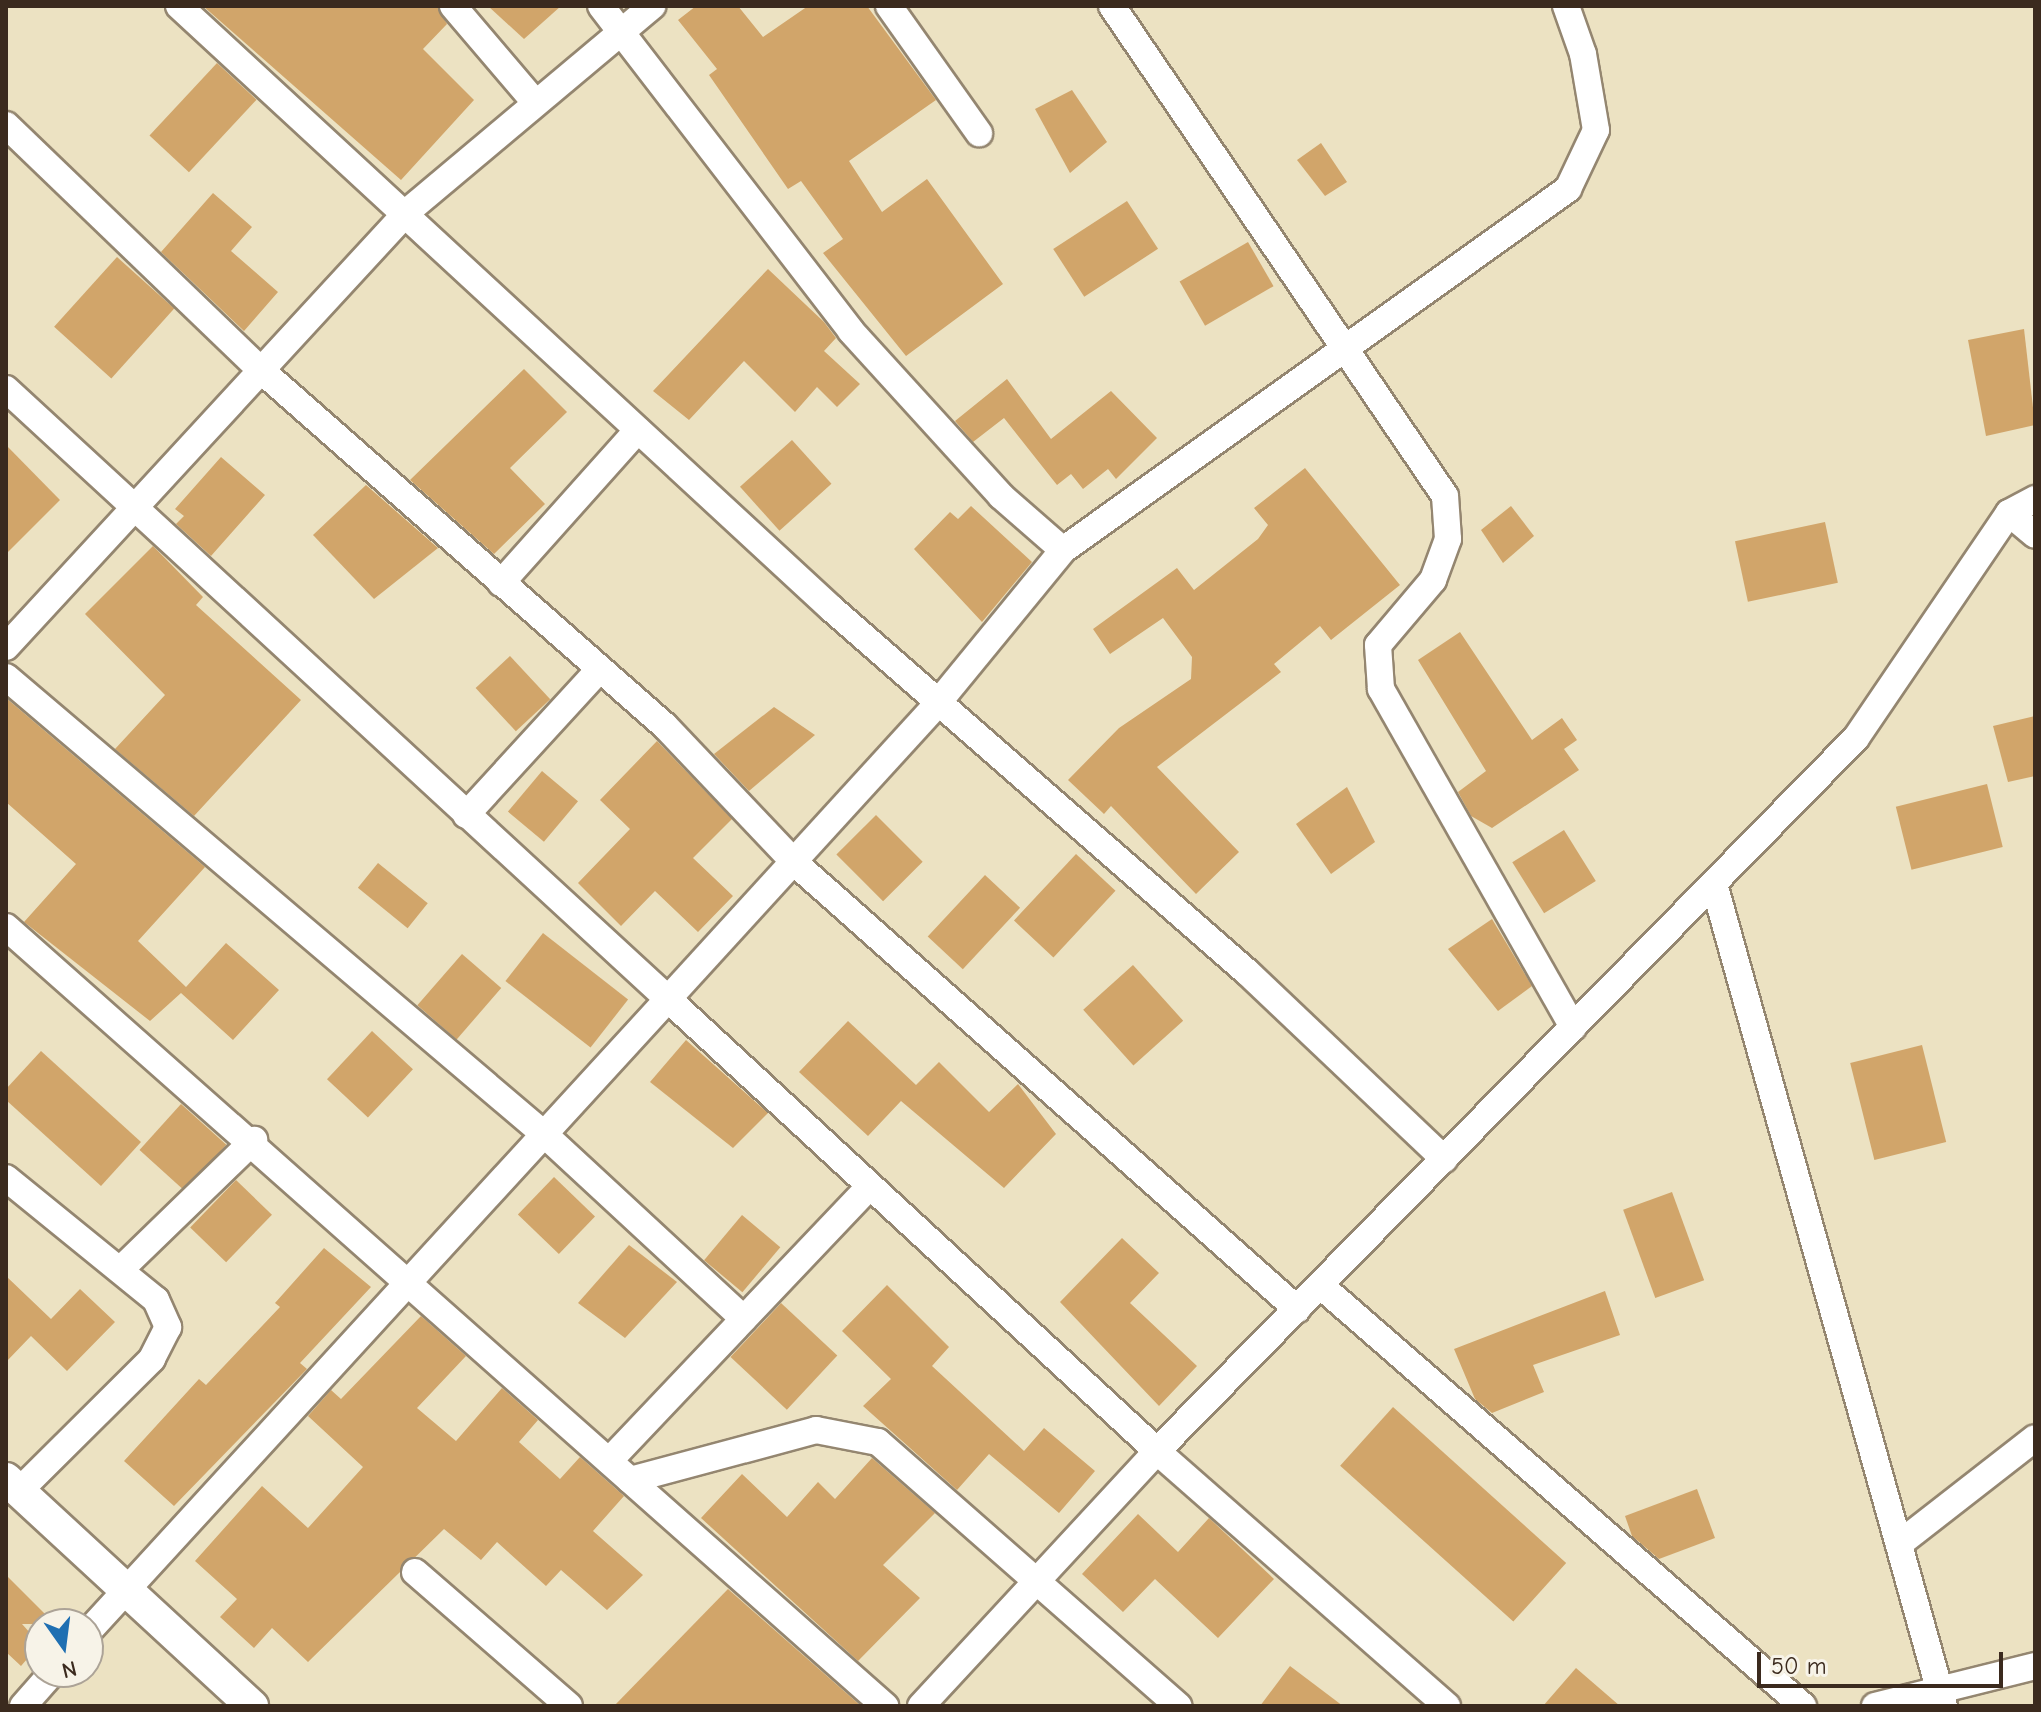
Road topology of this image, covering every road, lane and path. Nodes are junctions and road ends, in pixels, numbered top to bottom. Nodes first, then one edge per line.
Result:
1 (179, 6) edge
2 (453, 6) edge
3 (601, 6) edge
4 (652, 6) edge
5 (889, 6) edge
6 (1112, 6) edge
7 (1566, 6) edge
8 (618, 33) junction
9 (533, 100) junction
10 (6, 125) edge
11 (979, 133) dead end
12 (408, 211) junction
13 (1345, 343) junction
14 (262, 371) junction
15 (6, 389) edge
16 (638, 430) junction
17 (2035, 499) edge
18 (134, 509) junction
19 (2009, 513) junction
20 (2035, 535) edge
21 (1063, 550) junction
22 (501, 583) junction
23 (6, 647) edge
24 (600, 669) junction
25 (6, 677) edge
26 (937, 704) junction
27 (466, 815) junction
28 (795, 863) junction
29 (1714, 884) junction
30 (6, 927) edge
31 (668, 999) junction
32 (1573, 1027) junction
33 (544, 1134) junction
34 (254, 1140) junction
35 (1444, 1159) junction
36 (6, 1178) edge
37 (870, 1186) junction
38 (120, 1270) junction
39 (409, 1281) junction
40 (1320, 1285) junction
41 (1297, 1309) junction
42 (744, 1319) junction
43 (2035, 1438) edge
44 (1157, 1451) junction
45 (609, 1461) junction
46 (630, 1480) junction
47 (13, 1485) edge
48 (1899, 1544) junction
49 (415, 1572) dead end
50 (1038, 1579) junction
51 (126, 1590) junction
52 (104, 1614) edge
53 (2035, 1666) edge
54 (39, 1688) edge
55 (1941, 1697) edge
56 (23, 1706) edge
57 (252, 1706) edge
58 (569, 1706) edge
59 (885, 1706) edge
60 (921, 1706) edge
61 (1178, 1706) edge
62 (1447, 1706) edge
63 (1803, 1706) edge
64 (1875, 1706) edge

1 - 12 street
2 - 9 street
3 - 8 street
4 - 8 street
5 - 11 street
6 - 13 street
7 - 13 street
8 - 9 street
8 - 21 street
9 - 12 street
10 - 14 street
12 - 14 street
12 - 16 street
13 - 21 street
13 - 32 street
14 - 18 street
14 - 22 street
15 - 18 street
16 - 22 street
16 - 26 street
17 - 19 street
18 - 23 street
18 - 27 street
19 - 20 street
19 - 29 street
21 - 26 street
22 - 24 street
24 - 27 street
24 - 28 street
25 - 33 street
26 - 28 street
26 - 35 street
27 - 31 street
28 - 31 street
28 - 41 street
29 - 32 street
29 - 48 street
30 - 34 street
31 - 33 street
31 - 37 street
32 - 35 street
33 - 39 street
33 - 42 street
34 - 38 street
34 - 39 street
35 - 40 street
36 - 38 street
37 - 42 street
37 - 44 street
38 - 47 street
39 - 45 street
39 - 51 street
40 - 41 street
40 - 63 street
41 - 44 street
42 - 45 street
43 - 48 street
44 - 50 street
44 - 62 street
45 - 46 street
46 - 50 street
46 - 59 street
47 - 51 street
48 - 55 street
49 - 58 street
50 - 60 street
50 - 61 street
51 - 52 street
51 - 57 street
53 - 55 street
54 - 56 street
55 - 64 street

